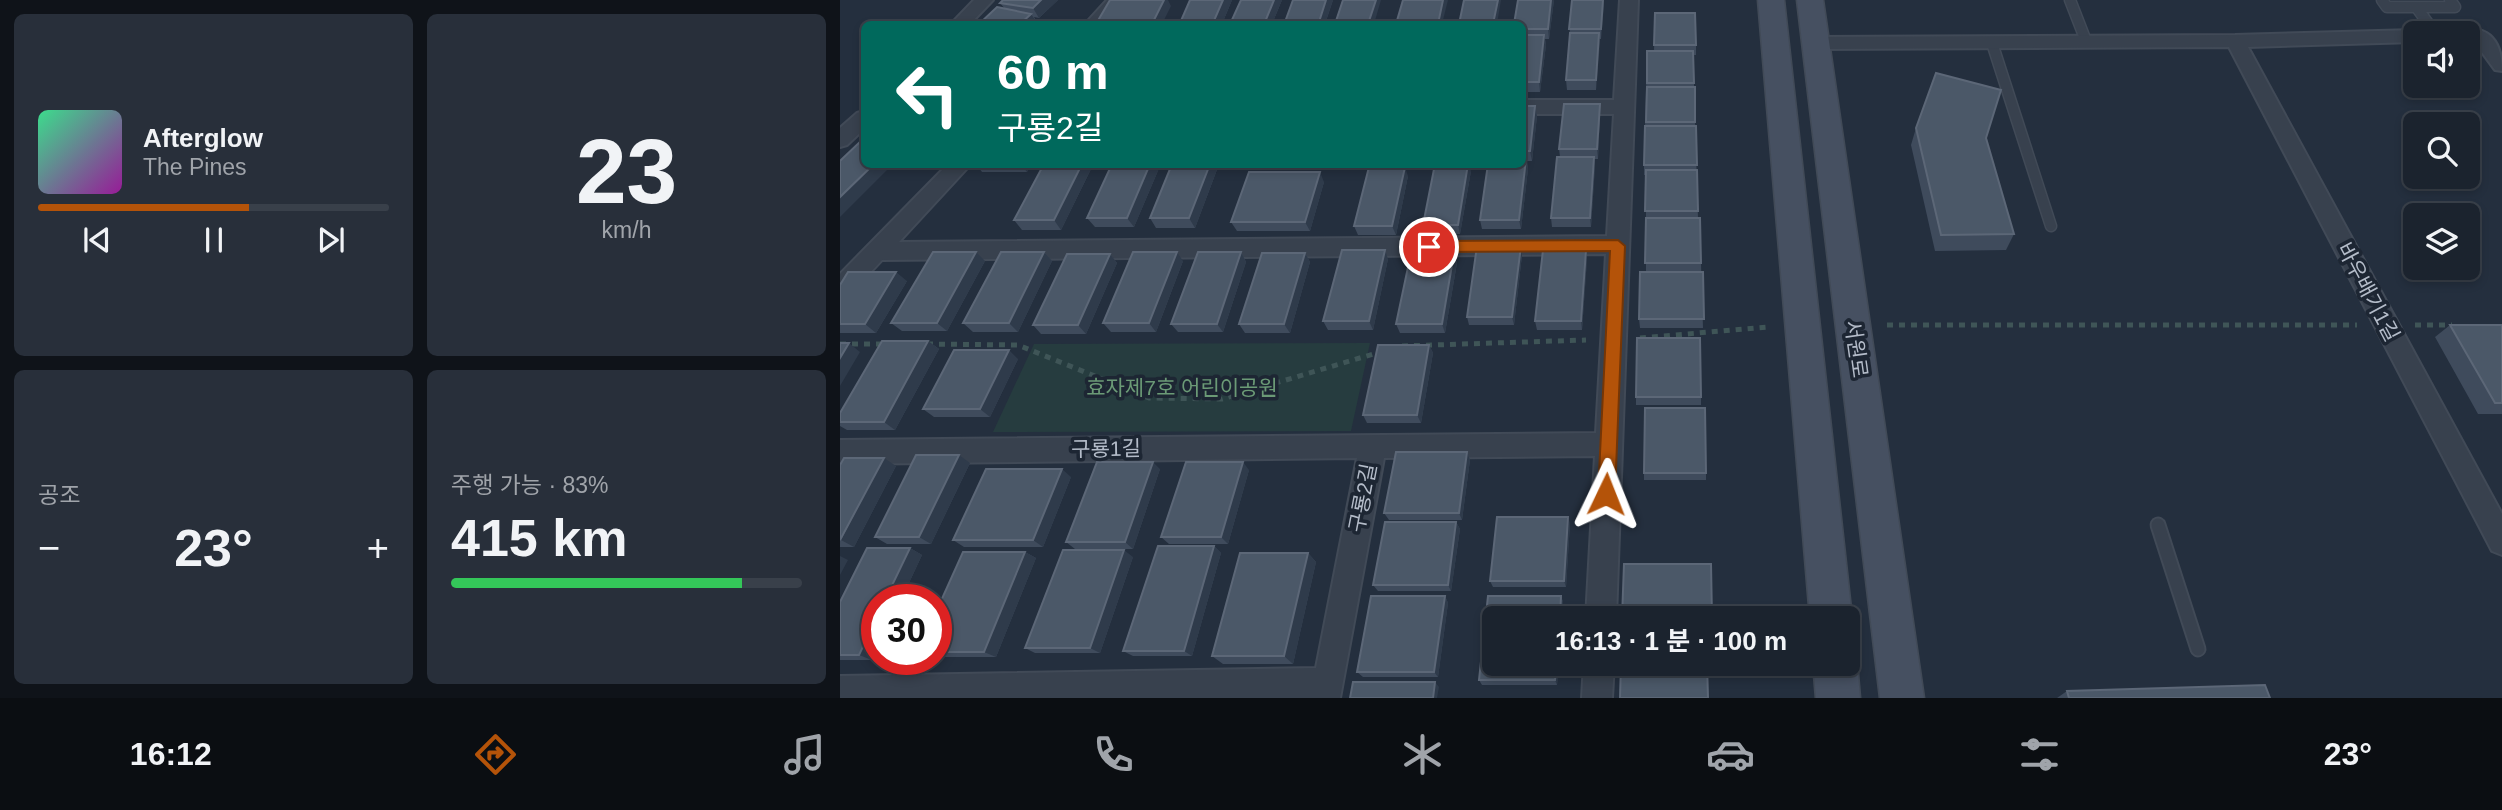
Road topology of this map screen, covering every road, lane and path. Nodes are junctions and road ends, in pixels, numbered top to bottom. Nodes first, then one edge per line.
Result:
1 (985, 0) edge
2 (1117, 0) edge
3 (1629, 0) edge
4 (1771, 0) edge
5 (1810, 0) edge
6 (2070, 0) edge
7 (2382, 0) edge
8 (2450, 0) edge
9 (2417, 8) junction
10 (963, 21) edge
11 (1097, 21) edge
12 (2426, 21) edge
13 (2403, 36) edge
14 (2480, 36) edge
15 (2502, 36) edge
16 (2086, 41) junction
17 (2235, 41) junction
18 (1816, 43) junction
19 (1992, 43) junction
20 (2480, 43) edge
21 (2502, 65) edge
22 (1526, 107) edge
23 (1624, 107) junction
24 (861, 121) edge
25 (840, 140) edge
26 (957, 168) edge
27 (2051, 226) dead end
28 (1618, 246) junction
29 (877, 251) junction
30 (840, 289) edge
31 (1887, 325) dead end
32 (2364, 325) dead end
33 (2414, 325) dead end
34 (2465, 326) edge
35 (1768, 327) dead end
36 (1614, 340) junction
37 (840, 344) edge
38 (895, 344) edge
39 (922, 344) edge
40 (1396, 348) edge
41 (1385, 351) edge
42 (1609, 444) junction
43 (1373, 446) junction
44 (840, 452) edge
45 (2158, 525) dead end
46 (2502, 542) edge
47 (1602, 606) edge
48 (1830, 606) edge
49 (2198, 649) dead end
50 (1598, 676) edge
51 (1836, 676) edge
52 (840, 691) edge
53 (1326, 691) edge
54 (1597, 698) edge
55 (1839, 698) edge
56 (1902, 698) edge

1 - 10 street
2 - 11 street
3 - 23 street
4 - 48 main road
5 - 18 main road, 서원로
6 - 16 lane
7 - 9 lane
8 - 9 lane
9 - 12 lane
13 - 17 street
14 - 15 street
16 - 17 street
16 - 19 street
17 - 46 street, 바우배기1길
18 - 19 street
18 - 56 main road, 서원로
19 - 27 lane
20 - 21 street
22 - 23 street
23 - 28 street
24 - 25 street
26 - 29 street
28 - 29 street
28 - 36 street
29 - 30 street
31 - 32 path
33 - 34 path
35 - 36 path
36 - 40 path
36 - 42 street
37 - 38 path
39 - 41 path
42 - 43 street, 구룡2길
42 - 47 street
43 - 44 street, 구룡1길
43 - 53 street, 구룡2길
45 - 49 lane
50 - 54 street
51 - 55 main road
52 - 53 street

